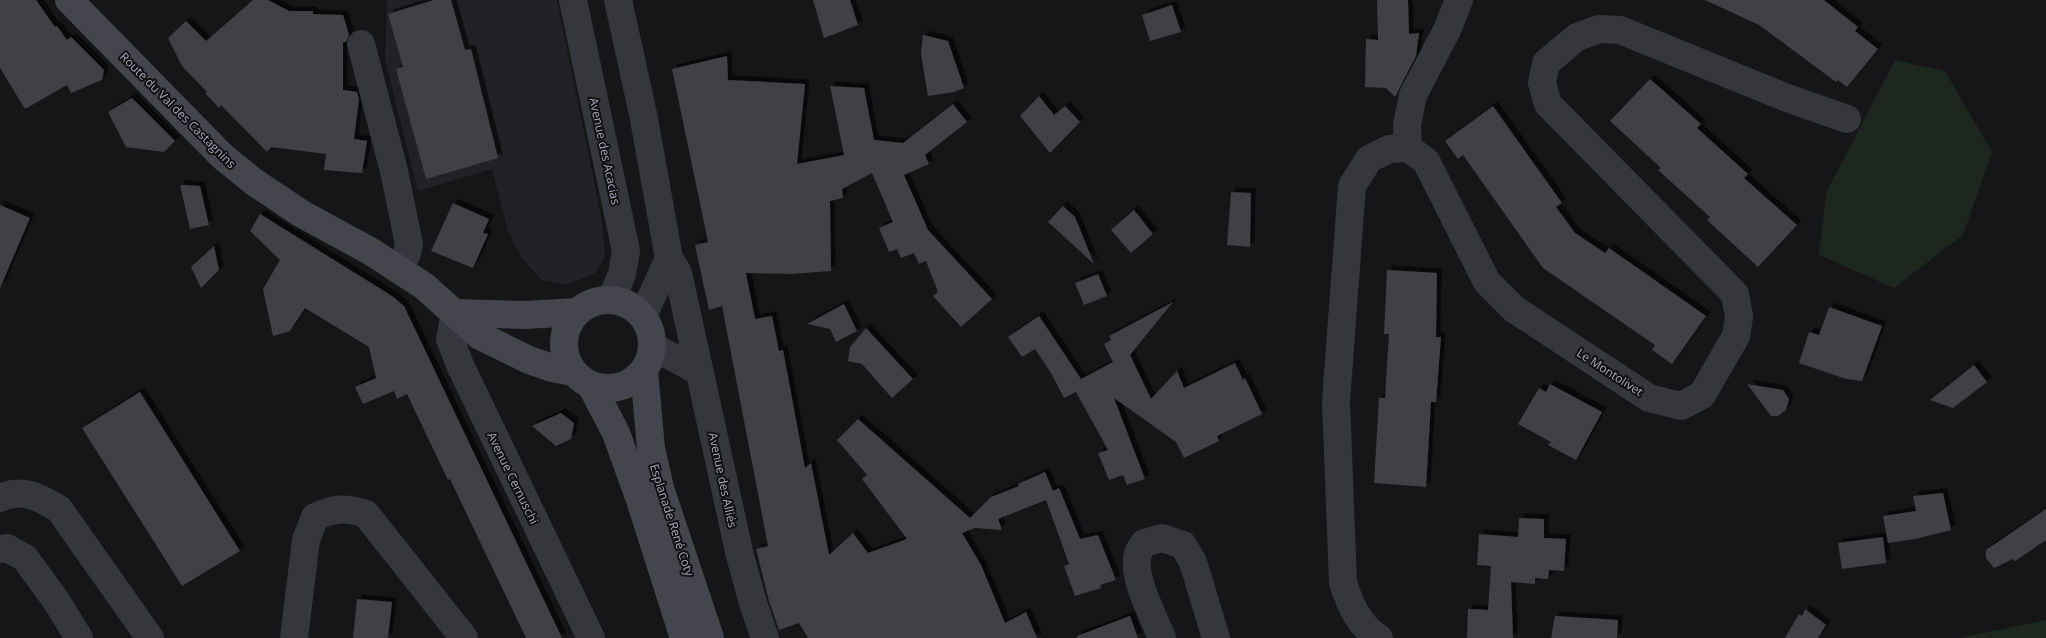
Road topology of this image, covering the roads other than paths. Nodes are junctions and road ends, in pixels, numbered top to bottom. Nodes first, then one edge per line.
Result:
1 (69, 0) edge
2 (573, 0) edge
3 (618, 0) edge
4 (1459, 0) edge
5 (362, 44) dead end
6 (1847, 119) dead end
7 (1408, 148) junction
8 (669, 258) junction
9 (399, 270) junction
10 (610, 300) junction
11 (577, 312) junction
12 (456, 313) junction
13 (643, 316) junction
14 (648, 358) junction
15 (700, 372) junction
16 (582, 379) junction
17 (0, 498) edge
18 (0, 548) edge
19 (79, 638) edge
20 (150, 638) edge
21 (294, 638) edge
22 (464, 638) edge
23 (591, 638) edge
24 (684, 638) edge
25 (710, 638) edge
26 (765, 638) edge
27 (1162, 638) edge
28 (1216, 638) edge
29 (1379, 638) edge

1 - 9 street, Route du Val des Castagnins
2 - 10 street, Avenue des Acacias
3 - 8 street
4 - 7 street
5 - 9 street
6 - 7 street, Le Montolivet
7 - 29 street
8 - 13 street
8 - 15 street
9 - 12 street, Route du Val des Castagnins
10 - 11 street
10 - 13 street
11 - 12 street
11 - 16 street
12 - 16 street
12 - 23 street, Avenue Cernuschi
13 - 14 street
14 - 15 street
14 - 16 street
14 - 25 street, Esplanade René Coty
15 - 26 street, Avenue des Alliés
16 - 24 street, Esplanade René Coty
17 - 20 street
18 - 19 street
21 - 22 street
27 - 28 street

